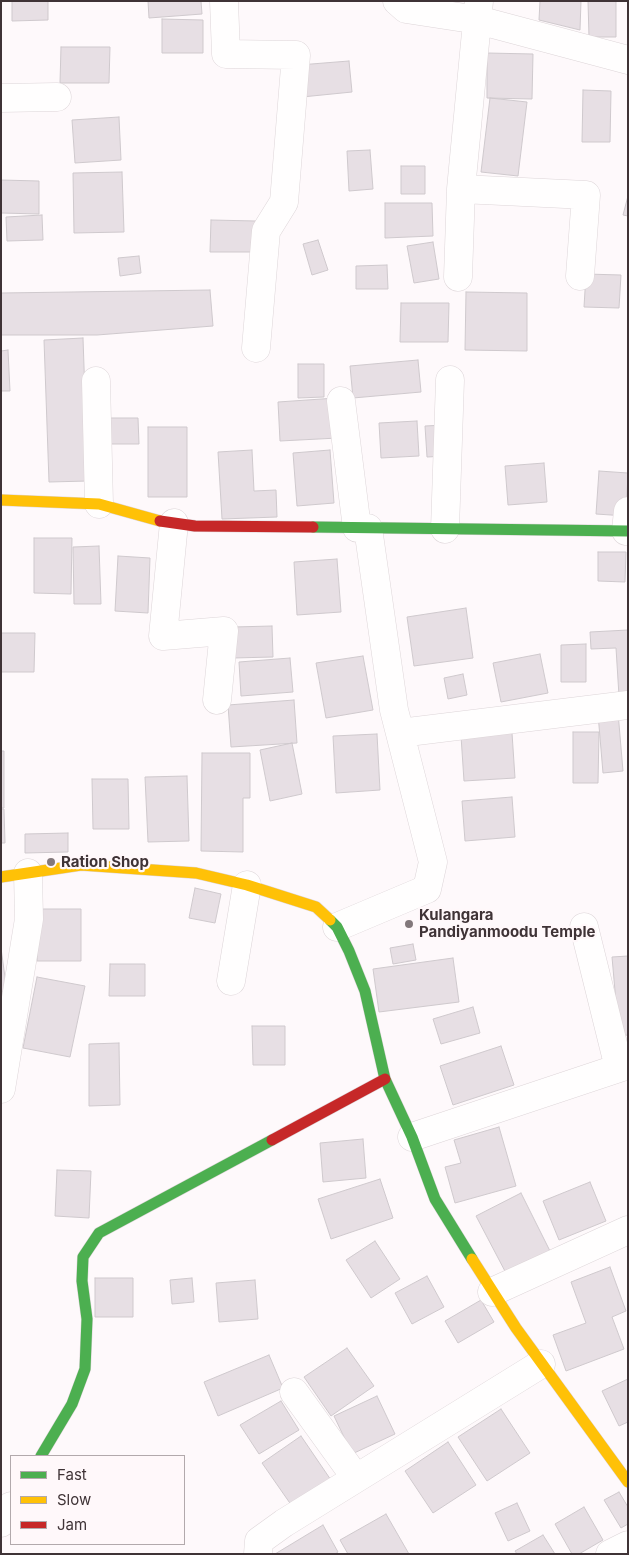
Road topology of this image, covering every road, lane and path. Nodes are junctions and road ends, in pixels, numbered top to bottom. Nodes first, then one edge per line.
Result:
1 (224, 1) edge
2 (398, 1) edge
3 (478, 11) edge
4 (628, 60) edge
5 (57, 97) dead end
6 (1, 98) edge
7 (461, 188) junction
8 (580, 276) dead end
9 (458, 277) dead end
10 (256, 348) dead end
11 (96, 380) dead end
12 (450, 380) dead end
13 (341, 401) dead end
14 (1, 500) edge
15 (99, 504) junction
16 (174, 523) junction
17 (627, 524) edge
18 (362, 528) junction
19 (445, 529) junction
20 (218, 700) dead end
21 (628, 705) edge
22 (400, 733) junction
23 (28, 873) junction
24 (1, 878) edge
25 (248, 885) junction
26 (337, 927) junction
27 (584, 927) dead end
28 (231, 981) dead end
29 (624, 1066) edge
30 (385, 1079) junction
31 (1, 1089) edge
32 (412, 1137) junction
33 (628, 1230) edge
34 (492, 1292) junction
35 (541, 1364) junction
36 (294, 1392) dead end
37 (42, 1455) edge
38 (356, 1478) junction
39 (628, 1482) edge
40 (10, 1508) edge
41 (1, 1523) edge
42 (628, 1545) edge
43 (258, 1554) edge
44 (610, 1554) edge

1 - 10 street
2 - 3 street
3 - 4 street
3 - 7 street
5 - 6 street
7 - 8 street
7 - 9 street
11 - 15 street
12 - 19 street
13 - 18 street
14 - 15 street
15 - 16 street
16 - 18 street
16 - 20 street
17 - 19 street
18 - 19 street
18 - 22 street
21 - 22 street
22 - 26 street
23 - 24 street
23 - 25 street
23 - 31 street
25 - 26 street
25 - 28 street
26 - 30 street
27 - 29 street
29 - 32 street
30 - 32 street
30 - 37 street
32 - 34 street
33 - 34 street
34 - 35 street
35 - 38 street
35 - 39 street
36 - 38 street
38 - 43 street
40 - 41 street
42 - 44 street

